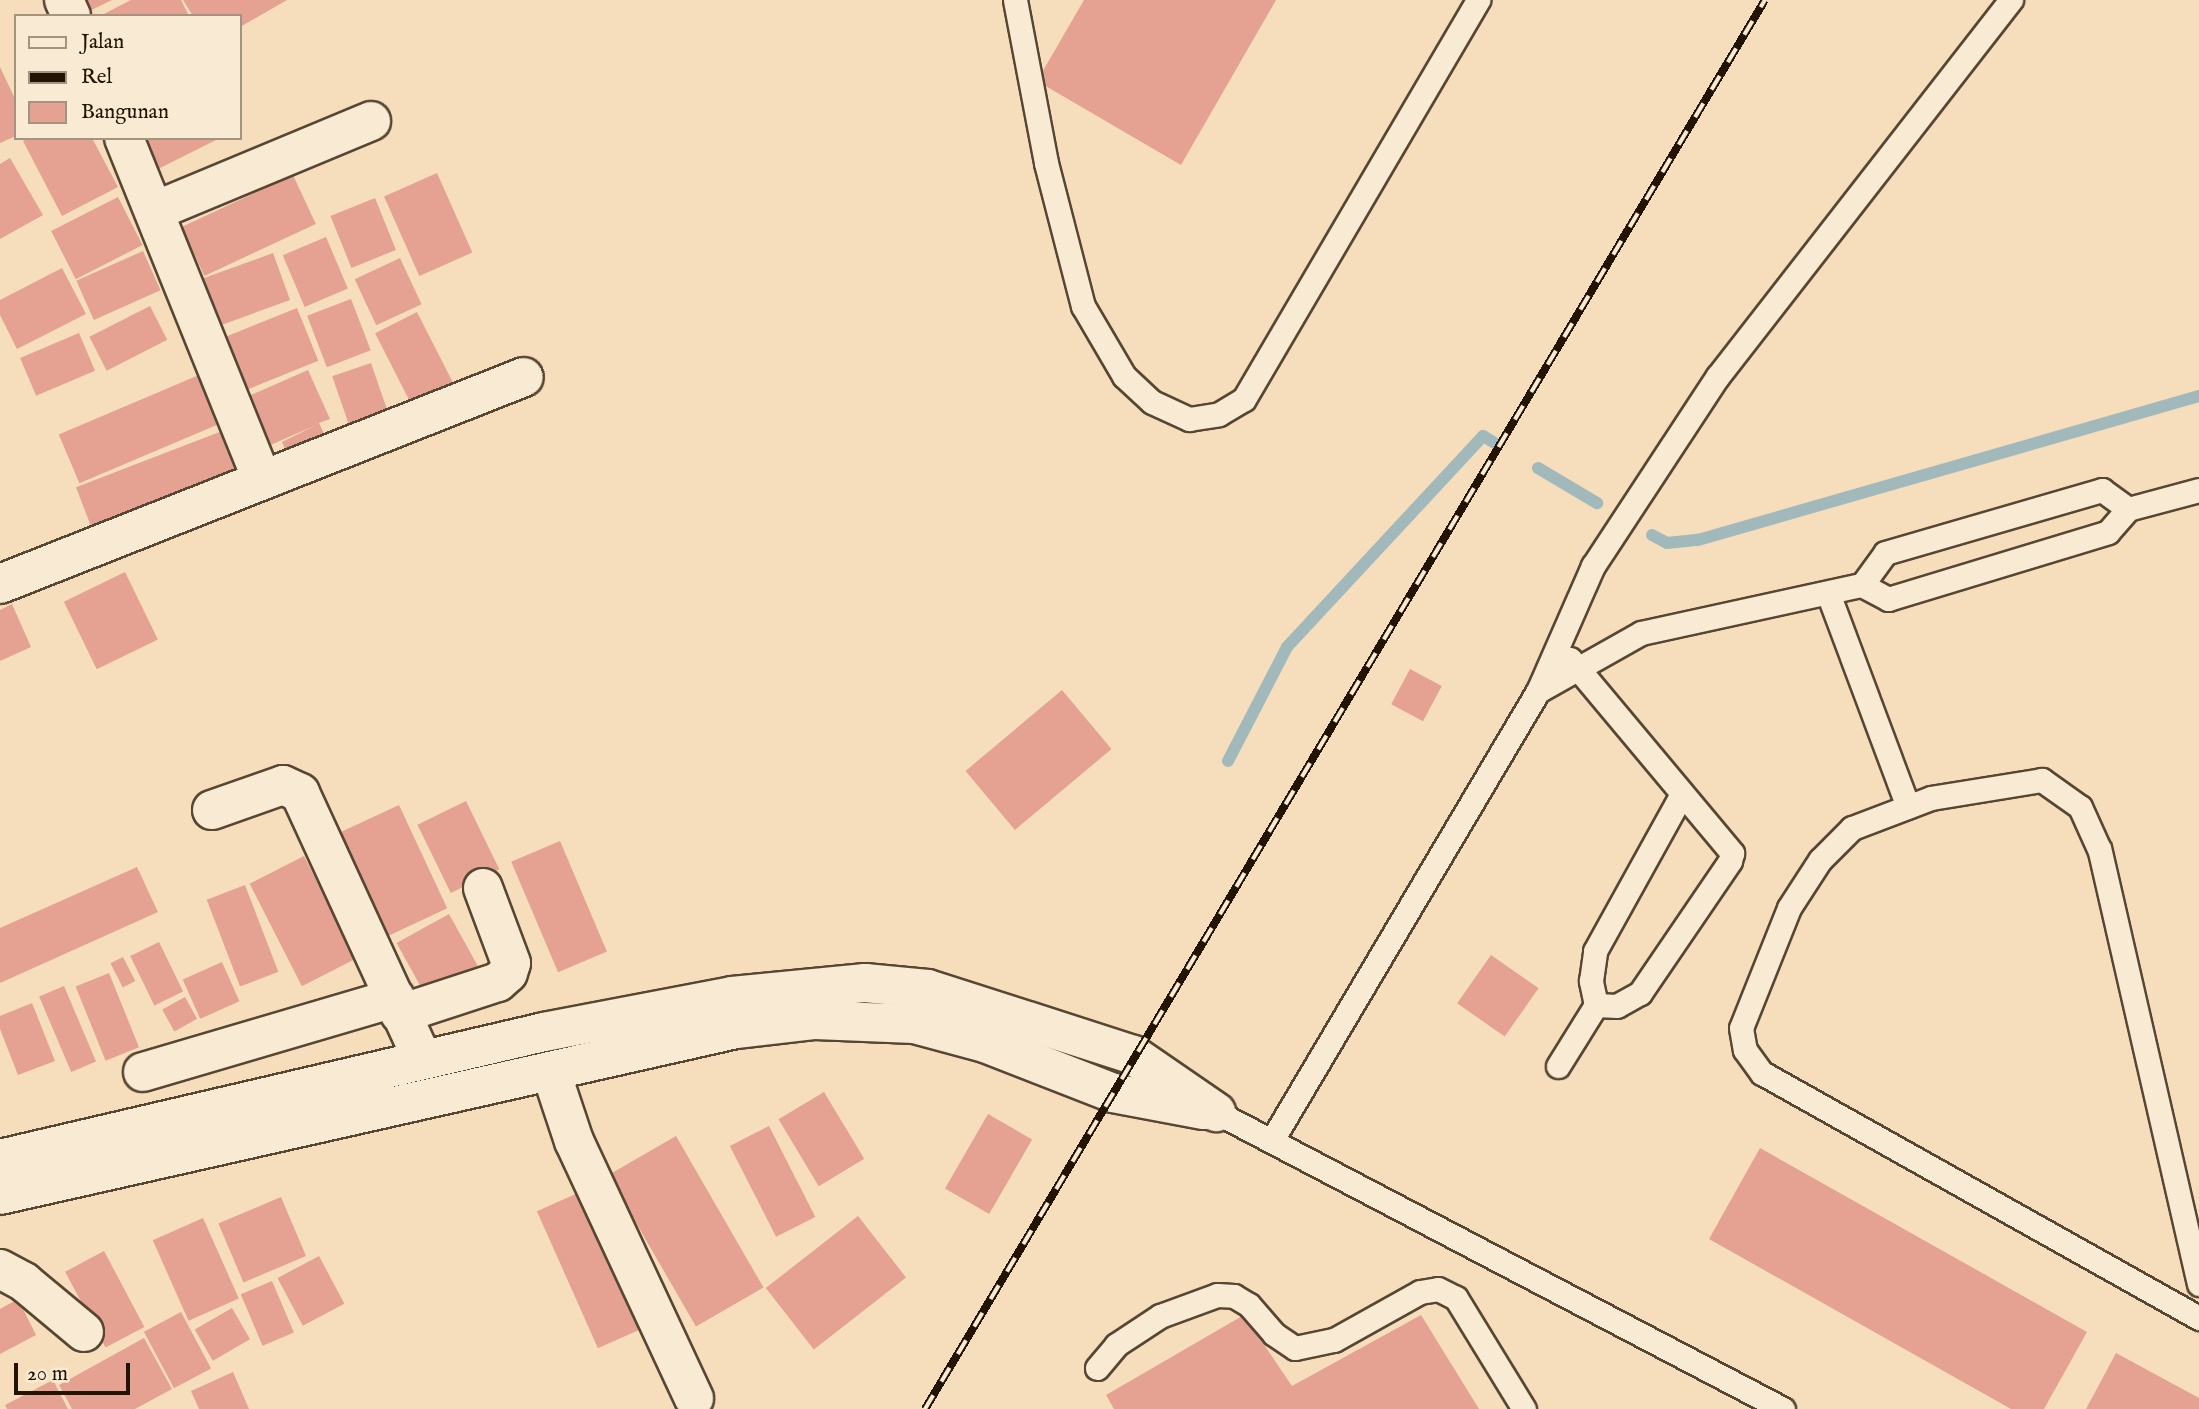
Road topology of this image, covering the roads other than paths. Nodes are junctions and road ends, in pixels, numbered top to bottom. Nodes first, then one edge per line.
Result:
1 (1015, 0) edge
2 (1478, 0) edge
3 (2011, 0) edge
4 (371, 121) dead end
5 (125, 140) edge
6 (155, 211) junction
7 (524, 377) dead end
8 (262, 479) junction
9 (2199, 490) edge
10 (2128, 509) junction
11 (4, 571) edge
12 (1862, 585) junction
13 (1828, 593) junction
14 (1557, 644) junction
15 (1578, 669) junction
16 (1538, 691) junction
17 (1682, 794) junction
18 (1908, 807) junction
19 (212, 810) dead end
20 (483, 888) dead end
21 (1597, 1005) junction
22 (398, 1006) junction
23 (424, 1060) junction
24 (1558, 1066) dead end
25 (143, 1072) dead end
26 (551, 1072) junction
27 (1216, 1112) junction
28 (1272, 1140) junction
29 (0, 1159) edge
30 (0, 1195) edge
31 (0, 1269) edge
32 (2199, 1284) edge
33 (2199, 1318) edge
34 (84, 1332) dead end
35 (1097, 1368) dead end
36 (694, 1398) dead end
37 (1524, 1409) edge
38 (1783, 1409) edge

1 - 2 lane
3 - 14 lane
4 - 6 street
5 - 6 street
6 - 8 street
7 - 8 street
8 - 11 street
9 - 10 lane
10 - 12 lane
10 - 12 lane
12 - 13 lane
13 - 15 lane
13 - 18 lane
14 - 15 lane
14 - 16 lane
15 - 16 lane
15 - 17 lane
16 - 28 lane
17 - 21 lane
17 - 21 lane
18 - 32 lane
18 - 33 lane
19 - 22 street
20 - 22 street
21 - 24 lane
22 - 23 street
22 - 25 street
23 - 27 street
23 - 29 street
26 - 27 street
26 - 30 street
26 - 36 street
27 - 28 lane
28 - 38 lane
31 - 34 street
35 - 37 lane

